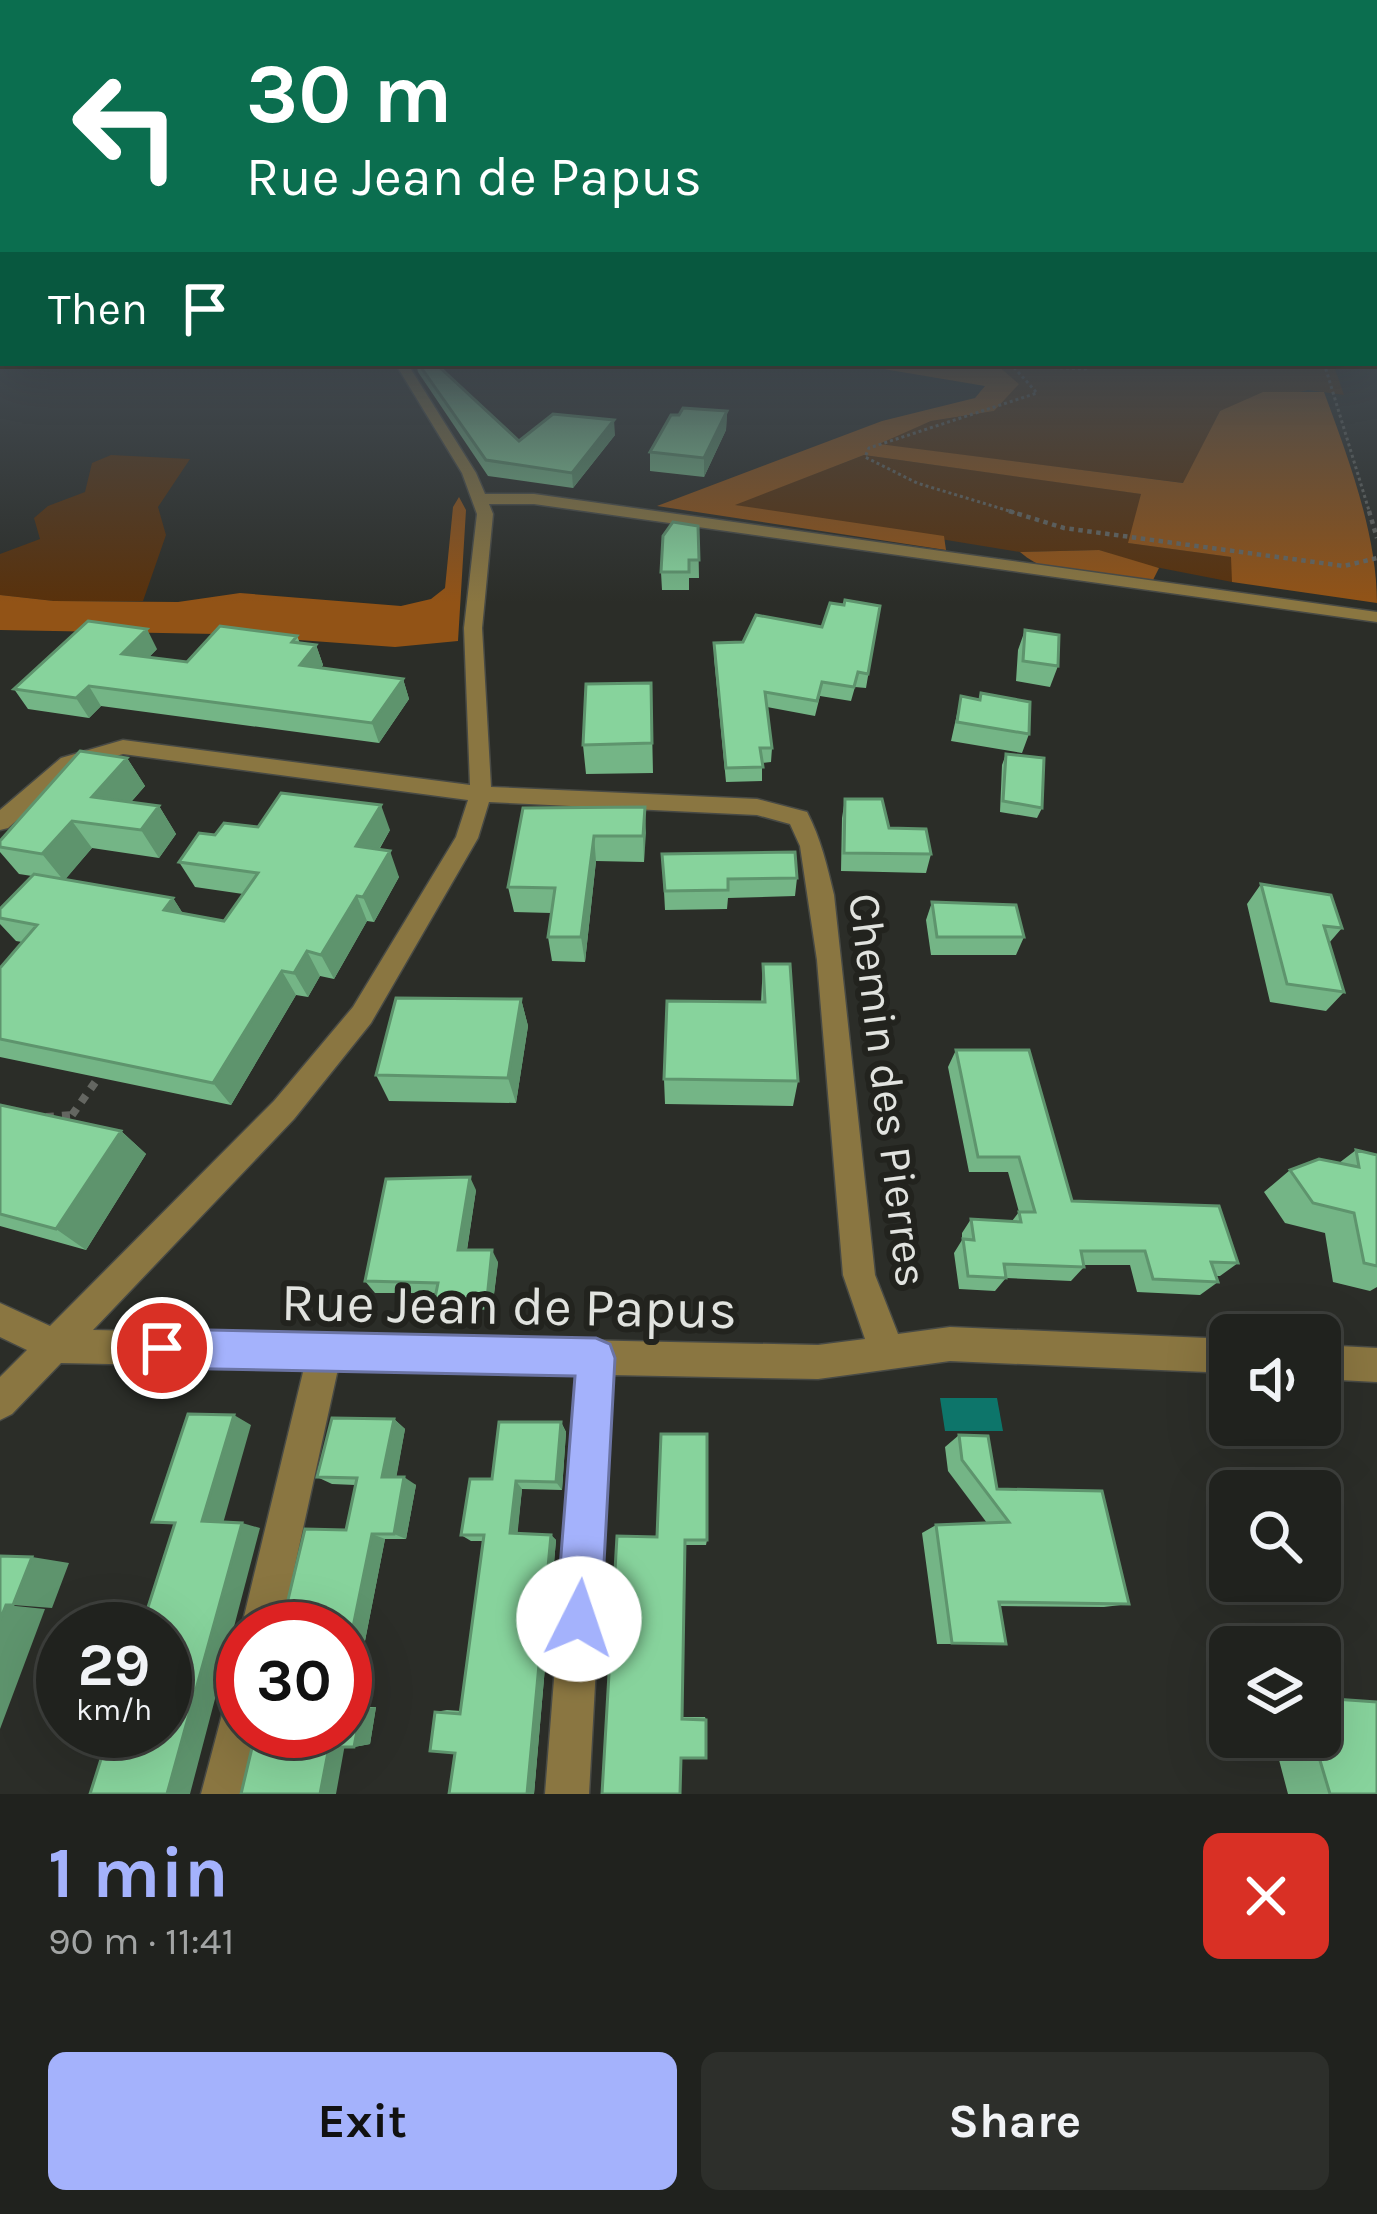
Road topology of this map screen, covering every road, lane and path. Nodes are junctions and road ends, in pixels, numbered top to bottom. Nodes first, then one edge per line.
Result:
1 (444, 436) edge
2 (907, 436) edge
3 (1346, 436) edge
4 (482, 499) junction
5 (1377, 538) edge
6 (1377, 558) edge
7 (1377, 617) edge
8 (481, 794) junction
9 (0, 822) edge
10 (106, 1066) edge
11 (72, 1115) junction
12 (31, 1117) edge
13 (74, 1133) edge
14 (0, 1320) edge
15 (55, 1346) junction
16 (325, 1352) junction
17 (889, 1353) junction
18 (1209, 1355) edge
19 (596, 1358) junction
20 (1341, 1363) edge
21 (1377, 1365) edge
22 (0, 1402) edge
23 (267, 1602) edge
24 (231, 1758) edge
25 (223, 1794) edge
26 (567, 1794) edge

1 - 4 street
2 - 6 path
3 - 5 path
4 - 7 street
4 - 8 street
8 - 9 street
8 - 15 street
8 - 17 street, Chemin des Pierres
10 - 11 path
11 - 12 path
11 - 13 path
14 - 15 street
15 - 16 street, Rue Jean de Papus
15 - 22 street
16 - 19 street, Rue Jean de Papus
16 - 23 street
17 - 18 street, Chemin des Pierres
17 - 19 street, Rue Jean de Papus
19 - 26 street
20 - 21 street
24 - 25 street

